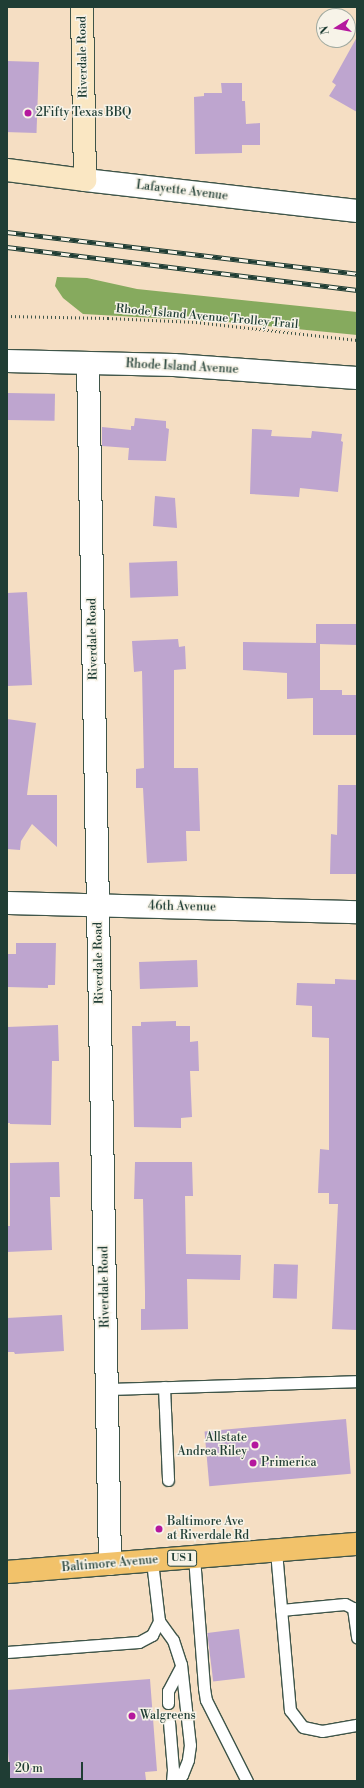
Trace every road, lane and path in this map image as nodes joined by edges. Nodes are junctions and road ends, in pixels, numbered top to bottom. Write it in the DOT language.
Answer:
graph roads {
  1 [pos="82,7"];
  2 [pos="7,170"];
  3 [pos="85,180"];
  4 [pos="357,195"];
  5 [pos="347,210"];
  6 [pos="7,316"];
  7 [pos="357,340"];
  8 [pos="7,361"];
  9 [pos="88,363"];
  10 [pos="357,378"];
  11 [pos="7,903"];
  12 [pos="98,905"];
  13 [pos="357,912"];
  14 [pos="357,1381"];
  15 [pos="164,1387"];
  16 [pos="107,1389"];
  17 [pos="168,1480"];
  18 [pos="357,1544"];
  19 [pos="276,1551"];
  20 [pos="194,1557"];
  21 [pos="152,1561"];
  22 [pos="110,1564"];
  23 [pos="7,1572"];
  24 [pos="282,1610"];
  25 [pos="159,1621"];
  26 [pos="357,1638"];
  27 [pos="7,1652"];
  28 [pos="181,1664"];
  29 [pos="168,1703"];
  30 [pos="169,1722"];
  31 [pos="357,1725"];
  32 [pos="172,1781"];
  33 [pos="177,1781"];
  34 [pos="248,1781"];
  1 -- 3 [label="street, Riverdale Road"];
  2 -- 3 [label="street, Lafayette Avenue"];
  3 -- 5 [label="street, Lafayette Avenue"];
  4 -- 5 [label="street"];
  6 -- 7 [label="path, Rhode Island Avenue Trolley Trail"];
  8 -- 9 [label="street, Rhode Island Avenue"];
  9 -- 10 [label="street, Rhode Island Avenue"];
  9 -- 12 [label="street, Riverdale Road"];
  11 -- 12 [label="street, 46th Avenue"];
  12 -- 13 [label="street, 46th Avenue"];
  12 -- 16 [label="street, Riverdale Road"];
  14 -- 15 [label="lane"];
  15 -- 16 [label="lane"];
  15 -- 17 [label="lane"];
  16 -- 22 [label="street, Riverdale Road"];
  18 -- 19 [label="main road, Baltimore Avenue / US 1"];
  19 -- 20 [label="main road, Baltimore Avenue / US 1"];
  19 -- 24 [label="lane"];
  20 -- 21 [label="main road, Baltimore Avenue / US 1"];
  20 -- 34 [label="lane"];
  21 -- 22 [label="main road, Baltimore Avenue / US 1"];
  21 -- 25 [label="lane"];
  22 -- 23 [label="main road, Baltimore Avenue / US 1"];
  24 -- 26 [label="lane"];
  24 -- 31 [label="lane"];
  25 -- 27 [label="lane"];
  25 -- 28 [label="lane"];
  28 -- 29 [label="lane"];
  28 -- 33 [label="lane"];
  30 -- 32 [label="lane"];
}
